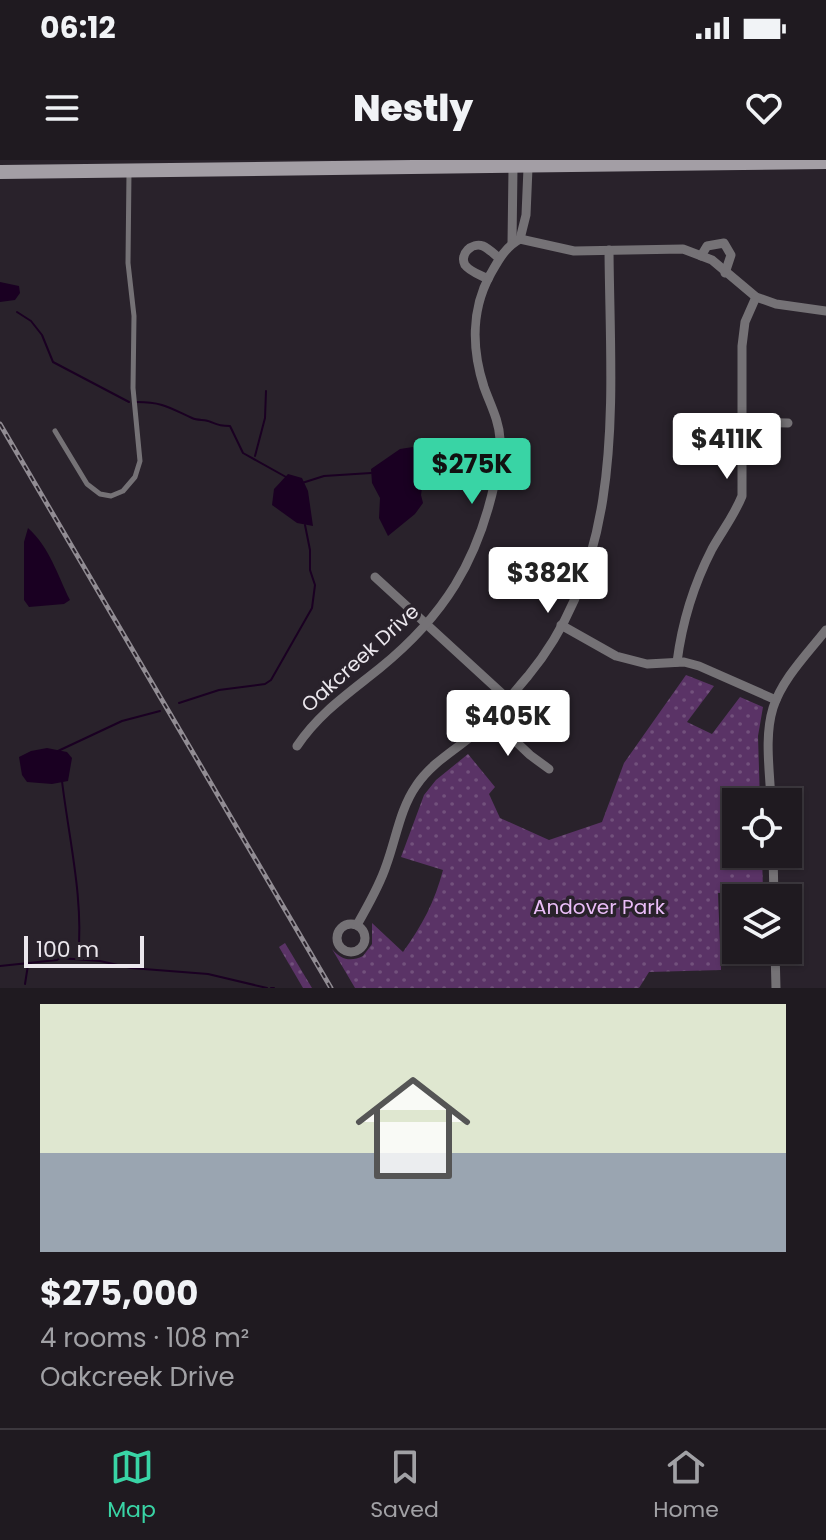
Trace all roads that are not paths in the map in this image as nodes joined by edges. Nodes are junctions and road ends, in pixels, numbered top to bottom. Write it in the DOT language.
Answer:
graph roads {
  1 [pos="826,162"];
  2 [pos="390,164"];
  3 [pos="520,168"];
  4 [pos="129,171"];
  5 [pos="0,172"];
  6 [pos="516,241"];
  7 [pos="609,250"];
  8 [pos="701,256"];
  9 [pos="499,258"];
  10 [pos="725,273"];
  11 [pos="488,279"];
  12 [pos="756,297"];
  13 [pos="826,311"];
  14 [pos="744,422"];
  15 [pos="788,423"];
  16 [pos="55,431"];
  17 [pos="375,577"];
  18 [pos="561,625"];
  19 [pos="425,626"];
  20 [pos="826,630"];
  21 [pos="677,662"];
  22 [pos="508,699"];
  23 [pos="776,700"];
  24 [pos="491,718"];
  25 [pos="297,746"];
  26 [pos="549,769"];
  27 [pos="771,788"];
  28 [pos="357,925"];
  29 [pos="775,964"];
  30 [pos="776,988"];
  1 -- 3 [label="street"];
  2 -- 3 [label="street"];
  2 -- 4 [label="street"];
  3 -- 6 [label="street"];
  3 -- 6 [label="street"];
  4 -- 5 [label="street"];
  4 -- 16 [label="lane"];
  6 -- 7 [label="street"];
  6 -- 9 [label="street, Oakcreek Drive"];
  7 -- 8 [label="street"];
  7 -- 18 [label="street"];
  8 -- 10 [label="street"];
  8 -- 10 [label="street"];
  9 -- 11 [label="street, Oakcreek Drive"];
  9 -- 11 [label="street"];
  10 -- 12 [label="street"];
  11 -- 19 [label="street, Oakcreek Drive"];
  12 -- 13 [label="street"];
  12 -- 14 [label="street"];
  14 -- 15 [label="street"];
  14 -- 21 [label="street"];
  17 -- 19 [label="street"];
  18 -- 21 [label="street"];
  18 -- 22 [label="street"];
  19 -- 22 [label="street"];
  19 -- 25 [label="street, Oakcreek Drive"];
  20 -- 23 [label="street"];
  21 -- 23 [label="street"];
  22 -- 24 [label="street"];
  23 -- 27 [label="street"];
  24 -- 26 [label="street"];
  24 -- 28 [label="street"];
  29 -- 30 [label="street"];
}
